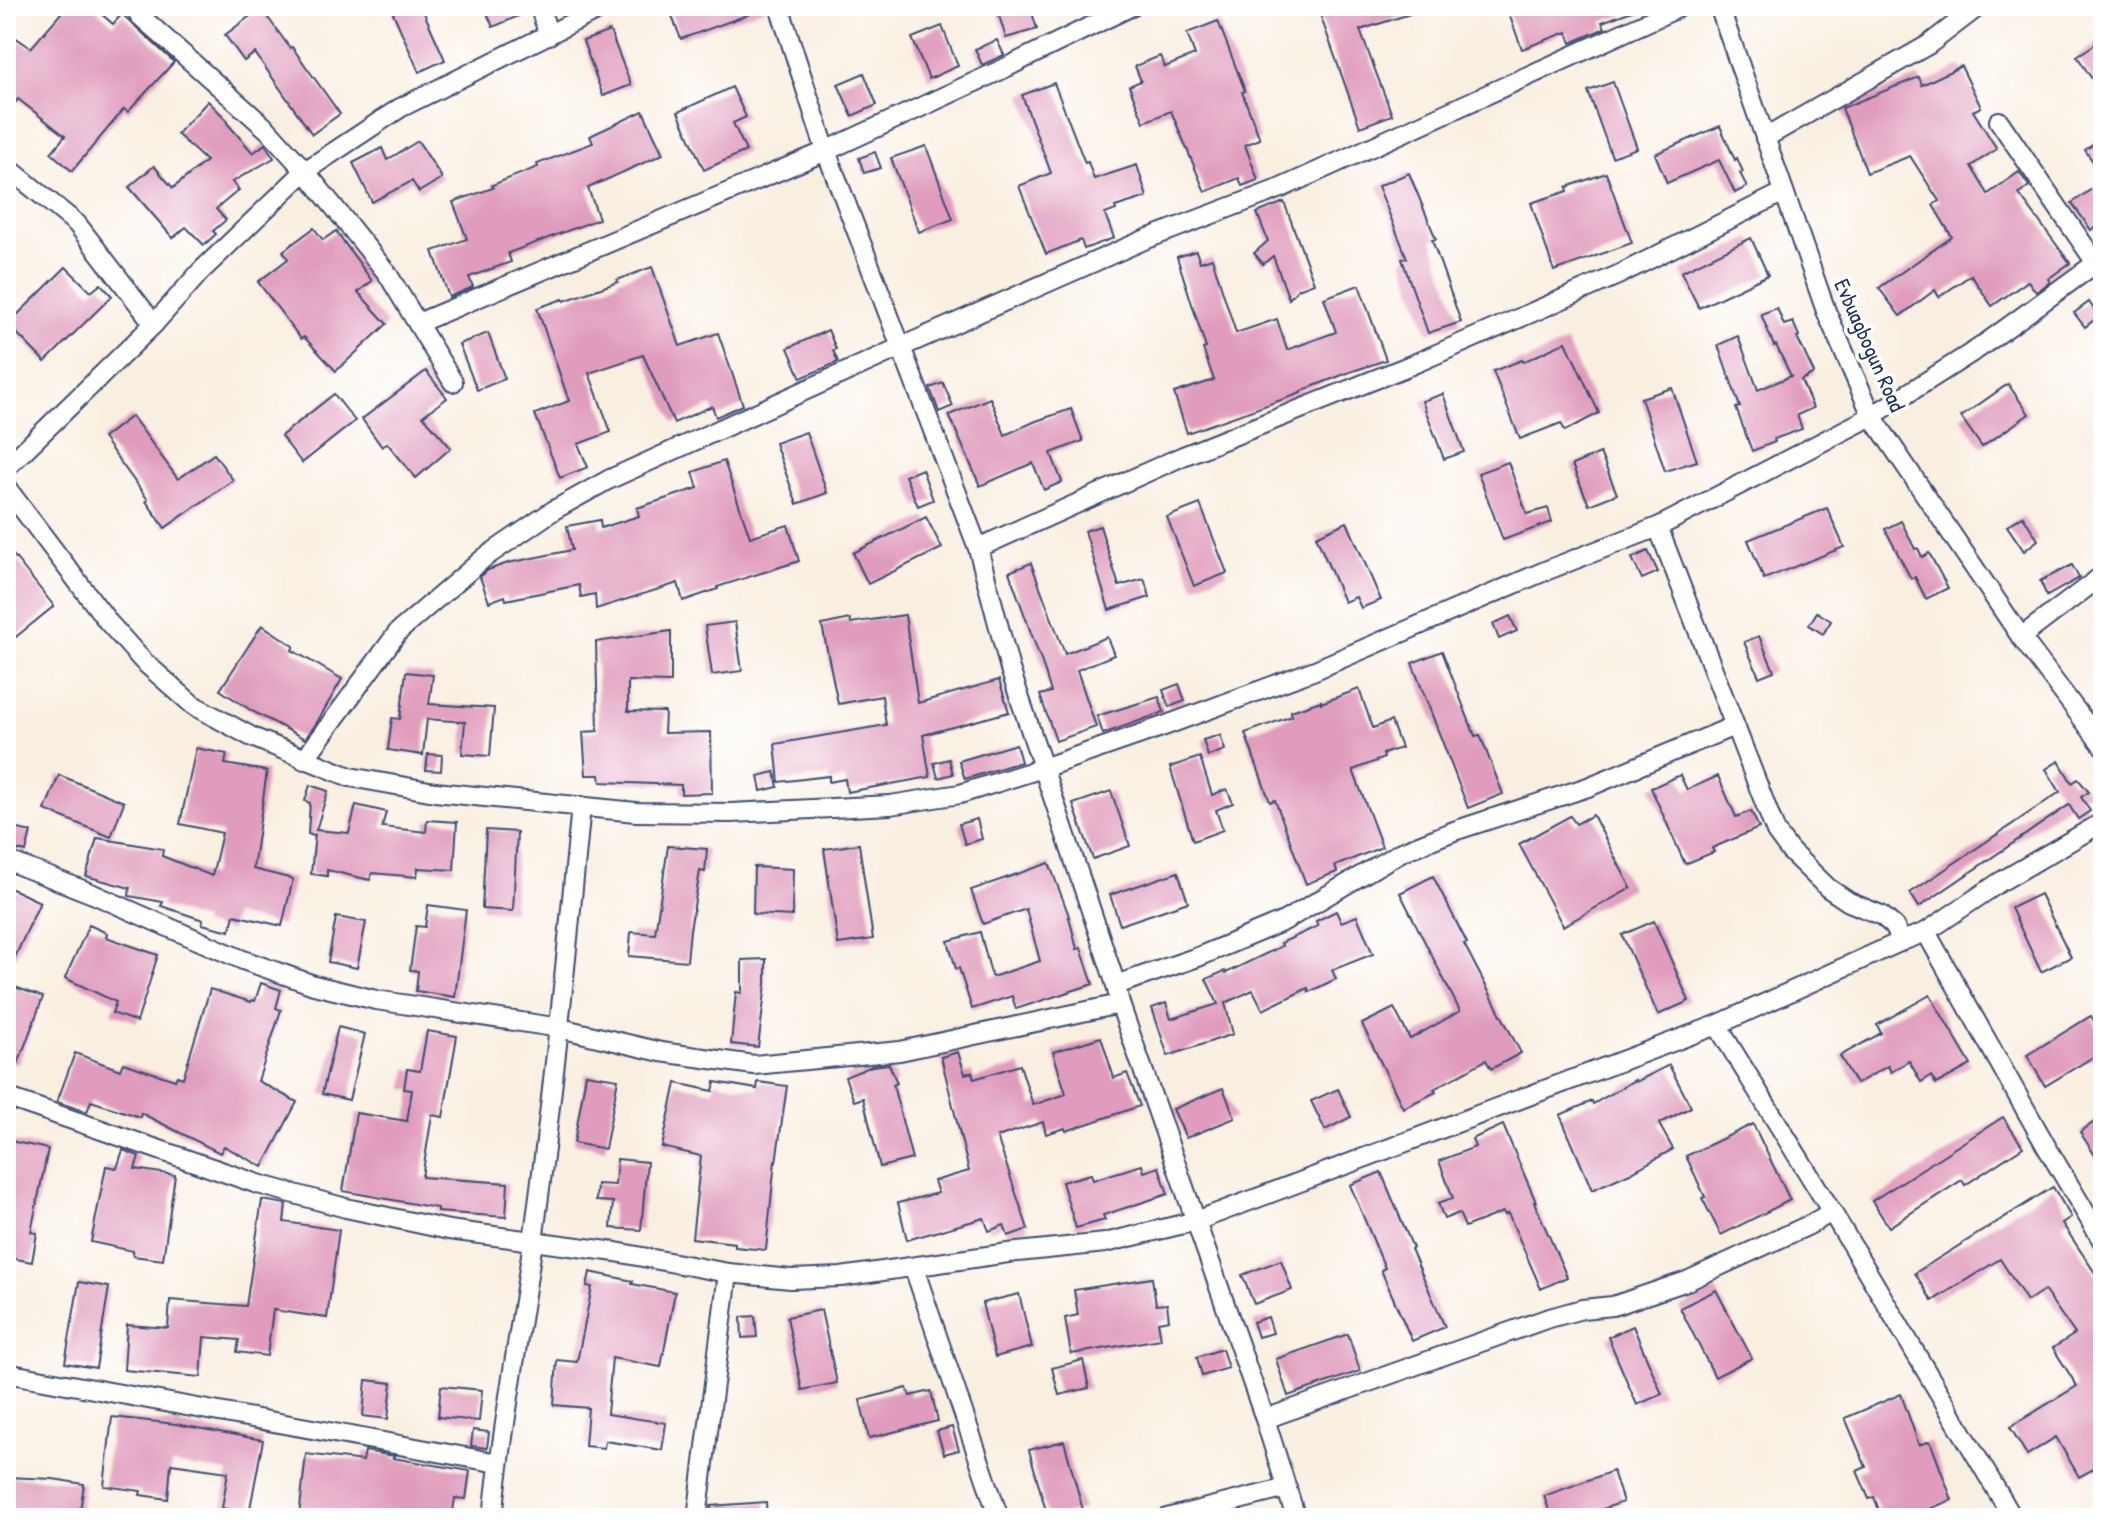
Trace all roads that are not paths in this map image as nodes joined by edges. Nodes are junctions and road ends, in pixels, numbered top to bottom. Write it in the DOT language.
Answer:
graph roads {
  1 [pos="539,6"];
  2 [pos="606,6"];
  3 [pos="779,6"];
  4 [pos="1132,6"];
  5 [pos="1682,6"];
  6 [pos="1719,6"];
  7 [pos="1979,6"];
  8 [pos="139,9"];
  9 [pos="549,35"];
  10 [pos="1999,121"];
  11 [pos="1765,138"];
  12 [pos="826,151"];
  13 [pos="6,166"];
  14 [pos="305,171"];
  15 [pos="1784,192"];
  16 [pos="2100,260"];
  17 [pos="418,323"];
  18 [pos="154,324"];
  19 [pos="901,347"];
  20 [pos="453,382"];
  21 [pos="1872,416"];
  22 [pos="6,468"];
  23 [pos="6,487"];
  24 [pos="1658,527"];
  25 [pos="978,548"];
  26 [pos="2103,575"];
  27 [pos="2021,637"];
  28 [pos="1734,726"];
  29 [pos="2103,746"];
  30 [pos="304,760"];
  31 [pos="1043,768"];
  32 [pos="581,806"];
  33 [pos="2103,822"];
  34 [pos="6,860"];
  35 [pos="1926,932"];
  36 [pos="1902,941"];
  37 [pos="1116,985"];
  38 [pos="1120,1004"];
  39 [pos="1717,1025"];
  40 [pos="560,1028"];
  41 [pos="6,1097"];
  42 [pos="1832,1212"];
  43 [pos="1196,1221"];
  44 [pos="533,1242"];
  45 [pos="2103,1242"];
  46 [pos="914,1268"];
  47 [pos="728,1273"];
  48 [pos="6,1373"];
  49 [pos="1265,1419"];
  50 [pos="498,1463"];
  51 [pos="1287,1488"];
  52 [pos="493,1518"];
  53 [pos="697,1518"];
  54 [pos="999,1518"];
  55 [pos="1167,1518"];
  56 [pos="1296,1518"];
  57 [pos="2013,1518"];
  1 -- 9 [label="street"];
  2 -- 9 [label="street"];
  3 -- 12 [label="street"];
  4 -- 12 [label="street"];
  5 -- 19 [label="street"];
  6 -- 11 [label="street, Evbuagbogun Road"];
  7 -- 11 [label="street"];
  8 -- 14 [label="street"];
  9 -- 14 [label="street"];
  10 -- 16 [label="street"];
  11 -- 15 [label="street, Evbuagbogun Road"];
  12 -- 17 [label="street"];
  12 -- 19 [label="street"];
  13 -- 18 [label="street"];
  14 -- 17 [label="street"];
  14 -- 18 [label="street"];
  15 -- 21 [label="street, Evbuagbogun Road"];
  15 -- 25 [label="street"];
  16 -- 21 [label="street"];
  17 -- 20 [label="street"];
  18 -- 22 [label="street"];
  19 -- 25 [label="street"];
  19 -- 30 [label="street"];
  21 -- 24 [label="street"];
  21 -- 27 [label="street, Evbuagbogun Road"];
  23 -- 30 [label="street"];
  24 -- 28 [label="street"];
  24 -- 31 [label="street"];
  25 -- 31 [label="street"];
  26 -- 27 [label="street"];
  27 -- 29 [label="street, Evbuagbogun Road"];
  28 -- 36 [label="street"];
  28 -- 37 [label="street"];
  30 -- 32 [label="street"];
  31 -- 32 [label="street"];
  31 -- 37 [label="street"];
  32 -- 40 [label="street"];
  33 -- 35 [label="street"];
  34 -- 40 [label="street"];
  35 -- 36 [label="street"];
  35 -- 45 [label="street"];
  36 -- 39 [label="street"];
  37 -- 38 [label="street"];
  38 -- 40 [label="street"];
  38 -- 43 [label="street"];
  39 -- 42 [label="street"];
  39 -- 43 [label="street"];
  40 -- 44 [label="street"];
  41 -- 44 [label="street"];
  42 -- 49 [label="street"];
  42 -- 57 [label="street"];
  43 -- 46 [label="street"];
  43 -- 49 [label="street"];
  44 -- 47 [label="street"];
  44 -- 50 [label="street"];
  46 -- 47 [label="street"];
  46 -- 54 [label="street"];
  47 -- 53 [label="street"];
  48 -- 50 [label="street"];
  49 -- 51 [label="street"];
  50 -- 52 [label="street"];
  51 -- 55 [label="street"];
  51 -- 56 [label="street"];
}
